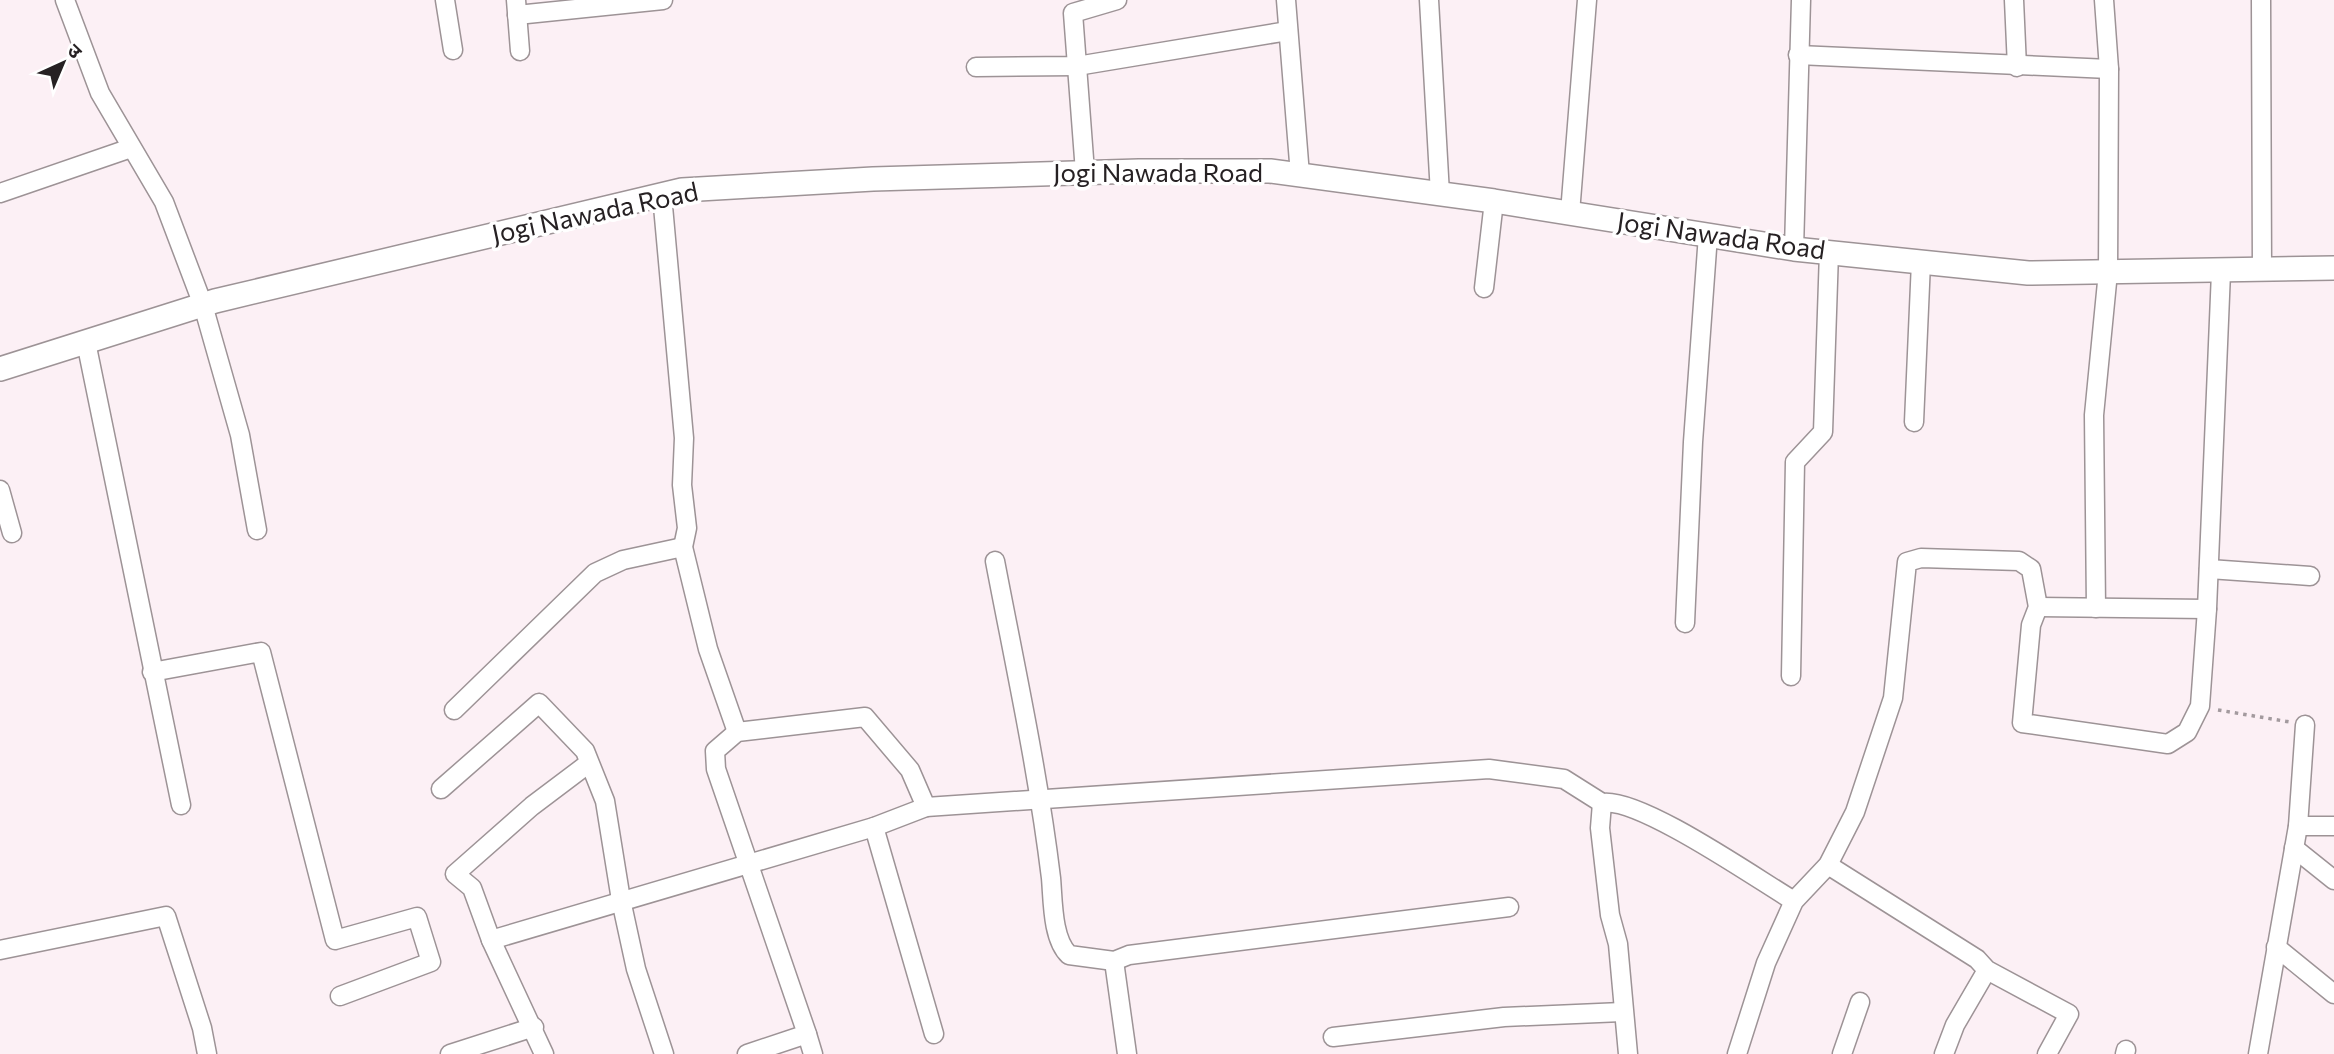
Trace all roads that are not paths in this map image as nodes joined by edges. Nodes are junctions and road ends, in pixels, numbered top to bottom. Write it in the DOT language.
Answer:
graph roads {
  1 [pos="65,0"];
  2 [pos="445,0"];
  3 [pos="663,0"];
  4 [pos="1117,0"];
  5 [pos="1286,0"];
  6 [pos="1429,0"];
  7 [pos="1587,0"];
  8 [pos="1801,0"];
  9 [pos="2014,0"];
  10 [pos="2104,0"];
  11 [pos="2261,0"];
  12 [pos="516,7"];
  13 [pos="1288,31"];
  14 [pos="453,50"];
  15 [pos="520,51"];
  16 [pos="1798,55"];
  17 [pos="1076,66"];
  18 [pos="976,67"];
  19 [pos="2017,67"];
  20 [pos="2109,69"];
  21 [pos="131,148"];
  22 [pos="1085,172"];
  23 [pos="1300,175"];
  24 [pos="0,193"];
  25 [pos="1440,194"];
  26 [pos="662,195"];
  27 [pos="1494,201"];
  28 [pos="1570,213"];
  29 [pos="1708,235"];
  30 [pos="1794,248"];
  31 [pos="1829,252"];
  32 [pos="1921,262"];
  33 [pos="2334,268"];
  34 [pos="2262,271"];
  35 [pos="2108,272"];
  36 [pos="2221,272"];
  37 [pos="1484,288"];
  38 [pos="203,305"];
  39 [pos="86,342"];
  40 [pos="0,369"];
  41 [pos="1914,422"];
  42 [pos="0,490"];
  43 [pos="257,530"];
  44 [pos="12,533"];
  45 [pos="683,547"];
  46 [pos="995,561"];
  47 [pos="2209,569"];
  48 [pos="2310,576"];
  49 [pos="2038,607"];
  50 [pos="2096,608"];
  51 [pos="2207,609"];
  52 [pos="1685,623"];
  53 [pos="152,672"];
  54 [pos="1791,676"];
  55 [pos="454,710"];
  56 [pos="2305,725"];
  57 [pos="737,732"];
  58 [pos="589,763"];
  59 [pos="441,789"];
  60 [pos="1040,798"];
  61 [pos="1602,803"];
  62 [pos="181,805"];
  63 [pos="926,807"];
  64 [pos="2298,826"];
  65 [pos="2334,826"];
  66 [pos="874,827"];
  67 [pos="2294,848"];
  68 [pos="750,862"];
  69 [pos="1828,865"];
  70 [pos="2334,880"];
  71 [pos="621,900"];
  72 [pos="1794,901"];
  73 [pos="1509,907"];
  74 [pos="491,940"];
  75 [pos="2276,947"];
  76 [pos="0,950"];
  77 [pos="1114,961"];
  78 [pos="1987,970"];
  79 [pos="2334,994"];
  80 [pos="340,996"];
  81 [pos="1860,1002"];
  82 [pos="1622,1012"];
  83 [pos="534,1027"];
  84 [pos="807,1034"];
  85 [pos="934,1034"];
  86 [pos="1333,1037"];
  87 [pos="207,1054"];
  88 [pos="450,1054"];
  89 [pos="544,1054"];
  90 [pos="664,1054"];
  91 [pos="747,1054"];
  92 [pos="813,1054"];
  93 [pos="1127,1054"];
  94 [pos="1628,1054"];
  95 [pos="1737,1054"];
  96 [pos="1842,1054"];
  97 [pos="1944,1054"];
  98 [pos="2047,1054"];
  99 [pos="2258,1054"];
  1 -- 21 [label="street"];
  2 -- 14 [label="street"];
  3 -- 12 [label="street"];
  4 -- 17 [label="street"];
  5 -- 13 [label="street"];
  6 -- 25 [label="street"];
  7 -- 28 [label="street"];
  8 -- 16 [label="street"];
  9 -- 19 [label="street"];
  10 -- 20 [label="street"];
  11 -- 34 [label="street"];
  12 -- 15 [label="street"];
  13 -- 17 [label="street"];
  13 -- 23 [label="street"];
  16 -- 19 [label="street"];
  16 -- 30 [label="street"];
  17 -- 18 [label="street"];
  17 -- 22 [label="street"];
  19 -- 20 [label="street"];
  20 -- 35 [label="street"];
  21 -- 24 [label="street"];
  21 -- 38 [label="street"];
  22 -- 23 [label="street, Jogi Nawada Road"];
  22 -- 26 [label="street, Jogi Nawada Road"];
  23 -- 25 [label="street, Jogi Nawada Road"];
  25 -- 27 [label="street, Jogi Nawada Road"];
  26 -- 38 [label="street, Jogi Nawada Road"];
  26 -- 45 [label="street"];
  27 -- 28 [label="street, Jogi Nawada Road"];
  27 -- 37 [label="street"];
  28 -- 29 [label="street, Jogi Nawada Road"];
  29 -- 30 [label="street, Jogi Nawada Road"];
  29 -- 52 [label="street"];
  30 -- 31 [label="street, Jogi Nawada Road"];
  31 -- 32 [label="street, Jogi Nawada Road"];
  31 -- 54 [label="street"];
  32 -- 35 [label="street, Jogi Nawada Road"];
  32 -- 41 [label="street"];
  33 -- 34 [label="street, Jogi Nawada Road"];
  34 -- 36 [label="street, Jogi Nawada Road"];
  35 -- 36 [label="street, Jogi Nawada Road"];
  35 -- 50 [label="street"];
  36 -- 47 [label="street"];
  38 -- 39 [label="street, Jogi Nawada Road"];
  38 -- 43 [label="street"];
  39 -- 40 [label="street, Jogi Nawada Road"];
  39 -- 53 [label="street"];
  42 -- 44 [label="street"];
  45 -- 55 [label="street"];
  45 -- 57 [label="street"];
  46 -- 60 [label="street"];
  47 -- 48 [label="street"];
  47 -- 51 [label="street"];
  49 -- 50 [label="street"];
  49 -- 51 [label="street"];
  49 -- 69 [label="street"];
  50 -- 51 [label="street"];
  53 -- 62 [label="street"];
  53 -- 80 [label="street"];
  56 -- 64 [label="street"];
  57 -- 63 [label="street"];
  57 -- 68 [label="street"];
  58 -- 59 [label="street"];
  58 -- 71 [label="street"];
  58 -- 74 [label="street"];
  60 -- 61 [label="street"];
  60 -- 63 [label="street"];
  60 -- 77 [label="street"];
  61 -- 72 [label="street"];
  61 -- 82 [label="street"];
  63 -- 66 [label="street"];
  64 -- 65 [label="street"];
  64 -- 67 [label="street"];
  66 -- 68 [label="street"];
  66 -- 85 [label="street"];
  67 -- 70 [label="street"];
  67 -- 75 [label="street"];
  68 -- 71 [label="street"];
  68 -- 84 [label="street"];
  69 -- 72 [label="street"];
  69 -- 78 [label="street"];
  71 -- 74 [label="street"];
  71 -- 90 [label="street"];
  72 -- 95 [label="street"];
  73 -- 77 [label="street"];
  74 -- 83 [label="street"];
  75 -- 79 [label="street"];
  75 -- 99 [label="street"];
  76 -- 87 [label="street"];
  77 -- 93 [label="street"];
  78 -- 97 [label="street"];
  78 -- 98 [label="street"];
  81 -- 96 [label="street"];
  82 -- 86 [label="street"];
  82 -- 94 [label="street"];
  83 -- 88 [label="street"];
  83 -- 89 [label="street"];
  84 -- 91 [label="street"];
  84 -- 92 [label="street"];
}
